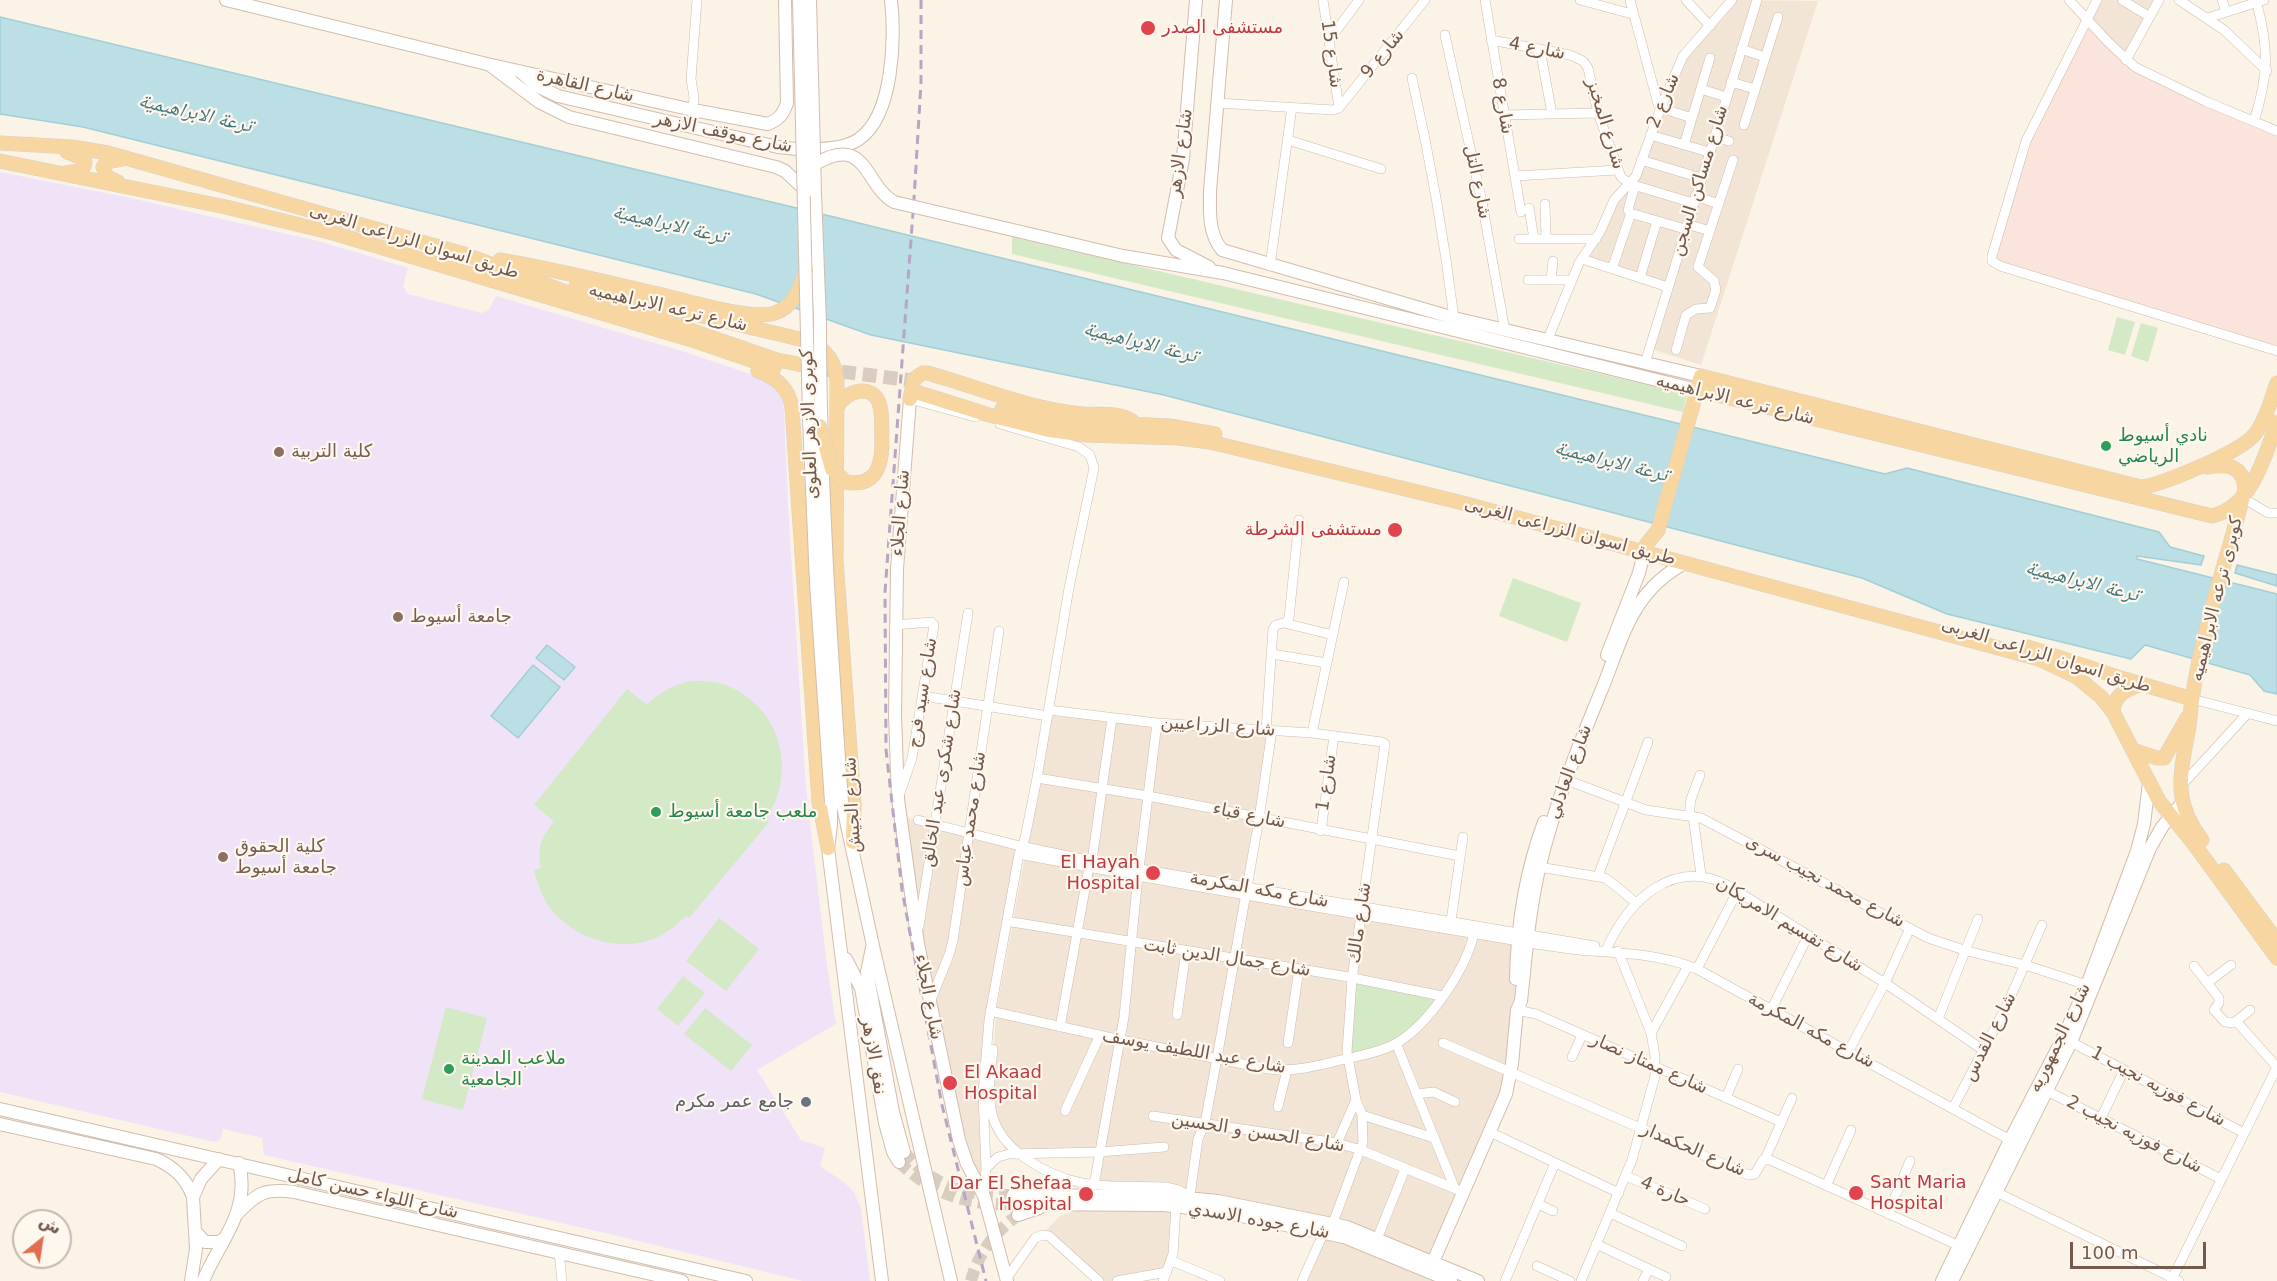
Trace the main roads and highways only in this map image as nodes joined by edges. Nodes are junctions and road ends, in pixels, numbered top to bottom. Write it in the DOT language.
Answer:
graph roads {
  1 [pos="226,0"];
  2 [pos="785,0"];
  3 [pos="799,0"];
  4 [pos="810,0"];
  5 [pos="891,0"];
  6 [pos="1196,0"];
  7 [pos="1226,0"];
  8 [pos="487,64"];
  9 [pos="519,70"];
  10 [pos="0,142"];
  11 [pos="54,147"];
  12 [pos="126,159"];
  13 [pos="0,161"];
  14 [pos="815,164"];
  15 [pos="60,174"];
  16 [pos="124,186"];
  17 [pos="805,190"];
  18 [pos="1216,243"];
  19 [pos="464,254"];
  20 [pos="503,267"];
  21 [pos="806,270"];
  22 [pos="1223,273"];
  23 [pos="497,283"];
  24 [pos="1584,350"];
  25 [pos="830,356"];
  26 [pos="1582,363"];
  27 [pos="1699,383"];
  28 [pos="2277,383"];
  29 [pos="785,389"];
  30 [pos="917,392"];
  31 [pos="837,408"];
  32 [pos="2277,422"];
  33 [pos="793,423"];
  34 [pos="836,425"];
  35 [pos="820,426"];
  36 [pos="1994,458"];
  37 [pos="2192,470"];
  38 [pos="2243,498"];
  39 [pos="1568,528"];
  40 [pos="1658,530"];
  41 [pos="1645,549"];
  42 [pos="1664,550"];
  43 [pos="1685,563"];
  44 [pos="2141,684"];
  45 [pos="2192,699"];
  46 [pos="2113,712"];
  47 [pos="2188,716"];
  48 [pos="2133,750"];
  49 [pos="2151,787"];
  50 [pos="2181,794"];
  51 [pos="837,802"];
  52 [pos="2145,815"];
  53 [pos="2172,816"];
  54 [pos="2162,827"];
  55 [pos="852,843"];
  56 [pos="828,848"];
  57 [pos="1522,938"];
  58 [pos="2277,941"];
  59 [pos="873,946"];
  60 [pos="842,953"];
  61 [pos="2277,958"];
  62 [pos="0,1109"];
  63 [pos="0,1124"];
  64 [pos="219,1159"];
  65 [pos="239,1164"];
  66 [pos="193,1197"];
  67 [pos="1189,1202"];
  68 [pos="237,1214"];
  69 [pos="518,1227"];
  70 [pos="1328,1228"];
  71 [pos="195,1232"];
  72 [pos="225,1238"];
  73 [pos="516,1242"];
  74 [pos="1963,1248"];
  75 [pos="617,1251"];
  76 [pos="1433,1262"];
  77 [pos="195,1264"];
  78 [pos="615,1265"];
  79 [pos="208,1268"];
  80 [pos="1437,1278"];
  81 [pos="1006,1280"];
  82 [pos="191,1281"];
  83 [pos="203,1281"];
  84 [pos="682,1281"];
  85 [pos="746,1281"];
  86 [pos="882,1281"];
  87 [pos="951,1281"];
  88 [pos="1451,1281"];
  89 [pos="1478,1281"];
  90 [pos="1950,1281"];
  1 -- 8 [label="main road, شارع القاهرة"];
  2 -- 9 [label="main road, شارع القاهرة"];
  3 -- 17 [label="main road, كوبرى الازهر العلوى, bridge"];
  4 -- 14 [label="main road, كوبرى الازهر العلوى, bridge"];
  5 -- 9 [label="main road, شارع موقف الازهر"];
  6 -- 22 [label="main road, شارع الازهر"];
  7 -- 18 [label="main road, شارع الازهر"];
  8 -- 9 [label="main road, شارع القاهرة"];
  8 -- 17 [label="main road"];
  10 -- 11 [label="main road, طريق اسوان الزراعى الغربى"];
  11 -- 12 [label="main road, طريق اسوان الزراعى الغربى"];
  11 -- 15 [label="main road"];
  12 -- 16 [label="main road"];
  12 -- 19 [label="main road, طريق اسوان الزراعى الغربى"];
  13 -- 15 [label="main road, طريق اسوان الزراعى الغربى"];
  14 -- 22 [label="main road, bridge"];
  14 -- 35 [label="main road, كوبرى الازهر العلوى, bridge"];
  15 -- 16 [label="main road, طريق اسوان الزراعى الغربى"];
  16 -- 23 [label="main road, طريق اسوان الزراعى الغربى"];
  17 -- 21 [label="main road, كوبرى الازهر العلوى, bridge"];
  18 -- 24 [label="main road, شارع ترعه الابراهيميه"];
  19 -- 20 [label="main road, طريق اسوان الزراعى الغربى"];
  19 -- 21 [label="main road"];
  20 -- 23 [label="main road, طريق اسوان الزراعى الغربى"];
  20 -- 25 [label="main road, شارع ترعه الابراهيميه"];
  21 -- 51 [label="main road, كوبرى الازهر العلوى, bridge"];
  22 -- 26 [label="main road, شارع ترعه الابراهيميه"];
  23 -- 29 [label="main road, شارع ترعه الابراهيميه"];
  24 -- 26 [label="main road"];
  24 -- 27 [label="main road, شارع ترعه الابراهيميه"];
  25 -- 31 [label="main road, شارع الجيش"];
  26 -- 27 [label="main road, شارع ترعه الابراهيميه"];
  27 -- 36 [label="main road, شارع ترعه الابراهيميه"];
  27 -- 40 [label="main road"];
  28 -- 37 [label="main road"];
  29 -- 33 [label="main road, شارع الجيش"];
  30 -- 39 [label="main road, طريق اسوان الزراعى الغربى"];
  30 -- 39 [label="main road, طريق اسوان الزراعى الغربى"];
  30 -- 81 [label="main road, شارع الجلاء"];
  31 -- 34 [label="main road, شارع الجيش"];
  31 -- 35 [label="main road, bridge"];
  32 -- 38 [label="main road, كوبرى ترعه الابراهيميه"];
  33 -- 34 [label="main road"];
  33 -- 56 [label="main road, شارع الجيش"];
  34 -- 55 [label="main road, شارع الجيش"];
  35 -- 51 [label="main road, كوبرى الازهر العلوى, bridge"];
  36 -- 37 [label="main road, شارع ترعه الابراهيميه"];
  36 -- 38 [label="main road, شارع ترعه الابراهيميه"];
  37 -- 38 [label="main road"];
  38 -- 45 [label="main road, كوبرى ترعه الابراهيميه"];
  39 -- 41 [label="main road, طريق اسوان الزراعى الغربى"];
  40 -- 41 [label="main road"];
  40 -- 42 [label="main road"];
  41 -- 42 [label="main road, طريق اسوان الزراعى الغربى"];
  41 -- 43 [label="main road, طريق اسوان الزراعى الغربى"];
  41 -- 57 [label="main road, شارع العادلي"];
  42 -- 44 [label="main road, طريق اسوان الزراعى الغربى"];
  43 -- 46 [label="main road, طريق اسوان الزراعى الغربى"];
  43 -- 57 [label="main road, شارع العادلي"];
  44 -- 45 [label="main road, طريق اسوان الزراعى الغربى"];
  44 -- 46 [label="main road"];
  45 -- 47 [label="main road"];
  46 -- 48 [label="main road, طريق اسوان الزراعى الغربى"];
  47 -- 48 [label="main road"];
  47 -- 50 [label="main road"];
  48 -- 49 [label="main road, طريق اسوان الزراعى الغربى"];
  49 -- 52 [label="main road, شارع الجمهوريه"];
  49 -- 53 [label="main road, طريق اسوان الزراعى الغربى"];
  50 -- 53 [label="main road, شارع الجمهوريه"];
  50 -- 58 [label="main road"];
  51 -- 55 [label="main road, كوبرى الازهر العلوى"];
  51 -- 56 [label="main road, كوبرى الازهر العلوى"];
  52 -- 54 [label="main road"];
  52 -- 74 [label="main road, شارع الجمهوريه"];
  53 -- 54 [label="main road, شارع الجمهوريه"];
  53 -- 61 [label="main road"];
  54 -- 74 [label="main road, شارع الجمهوريه"];
  55 -- 59 [label="main road, شارع الجيش"];
  56 -- 60 [label="main road, شارع الجيش"];
  57 -- 76 [label="main road, شارع العادلي"];
  59 -- 60 [label="main road, نفق الازهر"];
  59 -- 87 [label="main road, شارع الجيش"];
  60 -- 86 [label="main road, شارع الجيش"];
  62 -- 64 [label="main road, شارع اللواء حسن كامل"];
  63 -- 66 [label="main road"];
  64 -- 65 [label="main road, شارع اللواء حسن كامل"];
  64 -- 66 [label="main road"];
  65 -- 68 [label="main road"];
  65 -- 69 [label="main road, شارع اللواء حسن كامل"];
  66 -- 71 [label="main road"];
  67 -- 67 [label="main road, شارع جوده الاسدي"];
  67 -- 70 [label="main road, شارع جوده الاسدي"];
  68 -- 72 [label="main road"];
  68 -- 73 [label="main road, شارع اللواء حسن كامل"];
  69 -- 73 [label="main road"];
  69 -- 75 [label="main road, شارع اللواء حسن كامل"];
  70 -- 76 [label="main road, شارع جوده الاسدي"];
  70 -- 80 [label="main road, شارع جوده الاسدي"];
  71 -- 72 [label="main road"];
  71 -- 77 [label="main road"];
  72 -- 79 [label="main road"];
  73 -- 78 [label="main road, شارع اللواء حسن كامل"];
  74 -- 90 [label="main road, شارع الجمهوريه"];
  75 -- 78 [label="main road"];
  75 -- 85 [label="main road, شارع اللواء حسن كامل"];
  76 -- 89 [label="main road, شارع جوده الاسدي"];
  77 -- 79 [label="main road"];
  77 -- 82 [label="main road"];
  78 -- 84 [label="main road, شارع اللواء حسن كامل"];
  79 -- 83 [label="main road"];
  80 -- 88 [label="main road, شارع جوده الاسدي"];
}
